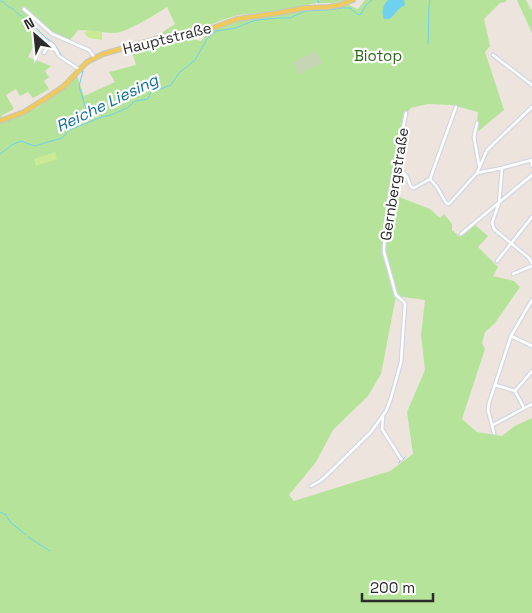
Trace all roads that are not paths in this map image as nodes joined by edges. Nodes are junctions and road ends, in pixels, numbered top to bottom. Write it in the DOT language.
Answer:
graph roads {
  1 [pos="353,0"];
  2 [pos="24,9"];
  3 [pos="44,53"];
  4 [pos="493,55"];
  5 [pos="95,58"];
  6 [pos="80,70"];
  7 [pos="532,85"];
  8 [pos="456,107"];
  9 [pos="532,107"];
  10 [pos="406,113"];
  11 [pos="0,121"];
  12 [pos="477,123"];
  13 [pos="531,160"];
  14 [pos="395,164"];
  15 [pos="480,166"];
  16 [pos="532,166"];
  17 [pos="502,168"];
  18 [pos="477,173"];
  19 [pos="532,175"];
  20 [pos="430,179"];
  21 [pos="499,203"];
  22 [pos="532,217"];
  23 [pos="461,234"];
  24 [pos="511,244"];
  25 [pos="532,255"];
  26 [pos="529,258"];
  27 [pos="497,261"];
  28 [pos="532,264"];
  29 [pos="513,274"];
  30 [pos="532,300"];
  31 [pos="511,336"];
  32 [pos="532,346"];
  33 [pos="532,371"];
  34 [pos="495,384"];
  35 [pos="515,391"];
  36 [pos="532,404"];
  37 [pos="524,408"];
  38 [pos="383,416"];
  39 [pos="378,424"];
  40 [pos="493,425"];
  41 [pos="382,428"];
  42 [pos="494,433"];
  43 [pos="401,459"];
  44 [pos="311,486"];
  1 -- 5 [label="main road, Hauptstraße"];
  2 -- 5 [label="street"];
  3 -- 6 [label="street"];
  4 -- 7 [label="street"];
  5 -- 6 [label="main road, Hauptstraße"];
  6 -- 11 [label="main road, Hauptstraße"];
  8 -- 20 [label="street"];
  9 -- 15 [label="street"];
  10 -- 14 [label="street, Gernbergstraße"];
  12 -- 15 [label="street"];
  13 -- 16 [label="street"];
  13 -- 17 [label="street"];
  14 -- 20 [label="street"];
  14 -- 38 [label="street, Gernbergstraße"];
  15 -- 18 [label="street"];
  17 -- 18 [label="street"];
  17 -- 21 [label="street"];
  18 -- 20 [label="street"];
  19 -- 21 [label="street"];
  21 -- 23 [label="street"];
  21 -- 24 [label="street"];
  22 -- 24 [label="street"];
  24 -- 26 [label="street"];
  24 -- 27 [label="street"];
  25 -- 26 [label="street"];
  26 -- 28 [label="street"];
  28 -- 29 [label="street"];
  30 -- 31 [label="street"];
  31 -- 32 [label="street"];
  31 -- 34 [label="street"];
  33 -- 35 [label="street"];
  34 -- 35 [label="street"];
  34 -- 40 [label="street"];
  35 -- 37 [label="street"];
  36 -- 37 [label="street"];
  37 -- 40 [label="street"];
  38 -- 39 [label="street, Gernbergstraße"];
  38 -- 41 [label="street"];
  39 -- 41 [label="street"];
  39 -- 44 [label="street, Gernbergstraße"];
  40 -- 42 [label="street"];
  41 -- 43 [label="street"];
}
